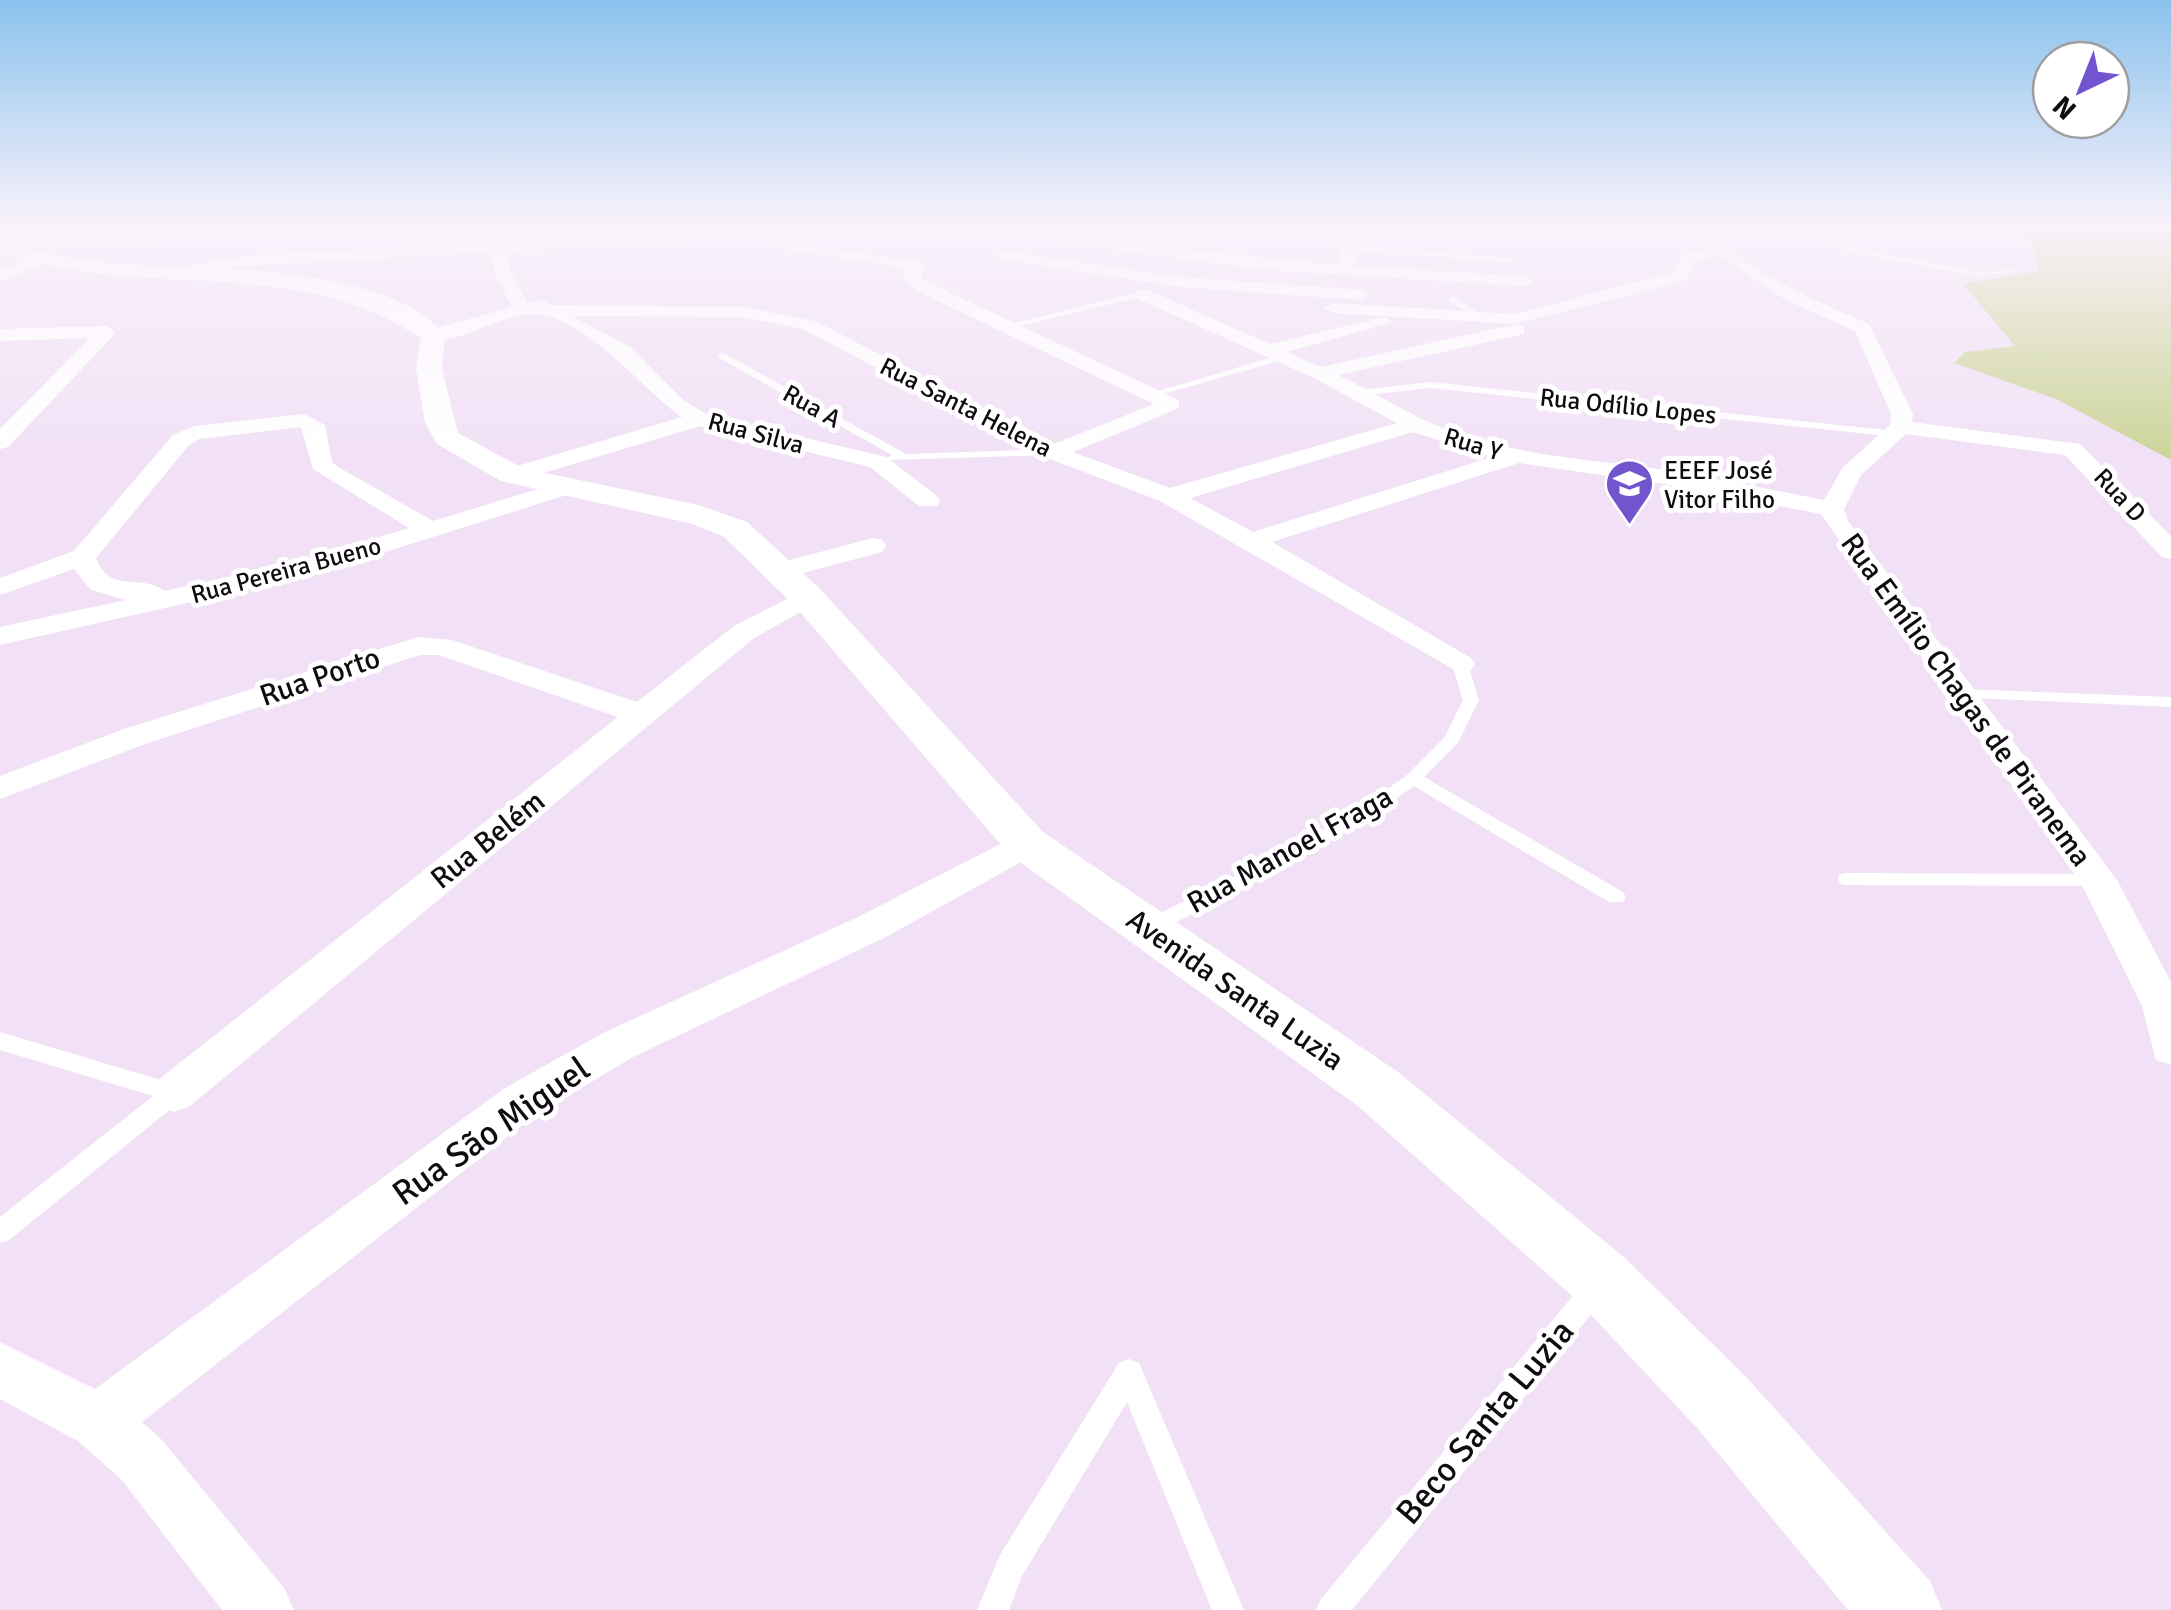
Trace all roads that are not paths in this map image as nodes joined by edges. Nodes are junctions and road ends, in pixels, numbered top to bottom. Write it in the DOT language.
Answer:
graph roads {
  1 [pos="368,299"];
  2 [pos="517,299"];
  3 [pos="567,299"];
  4 [pos="951,299"];
  5 [pos="1120,299"];
  6 [pos="1154,299"];
  7 [pos="1253,299"];
  8 [pos="1444,299"];
  9 [pos="1454,299"];
  10 [pos="1593,299"];
  11 [pos="1799,299"];
  12 [pos="1451,300"];
  13 [pos="522,310"];
  14 [pos="549,310"];
  15 [pos="1240,311"];
  16 [pos="1419,313"];
  17 [pos="1480,317"];
  18 [pos="1515,320"];
  19 [pos="1007,326"];
  20 [pos="1216,326"];
  21 [pos="0,334"];
  22 [pos="433,336"];
  23 [pos="1276,354"];
  24 [pos="722,356"];
  25 [pos="1319,373"];
  26 [pos="1156,393"];
  27 [pos="1360,393"];
  28 [pos="42,402"];
  29 [pos="0,406"];
  30 [pos="699,419"];
  31 [pos="1414,425"];
  32 [pos="1899,430"];
  33 [pos="0,442"];
  34 [pos="2064,446"];
  35 [pos="1054,452"];
  36 [pos="902,456"];
  37 [pos="1516,456"];
  38 [pos="878,462"];
  39 [pos="512,475"];
  40 [pos="568,487"];
  41 [pos="1169,496"];
  42 [pos="928,501"];
  43 [pos="1832,509"];
  44 [pos="430,529"];
  45 [pos="1250,541"];
  46 [pos="873,546"];
  47 [pos="2171,550"];
  48 [pos="83,557"];
  49 [pos="794,584"];
  50 [pos="0,587"];
  51 [pos="211,593"];
  52 [pos="0,636"];
  53 [pos="1460,664"];
  54 [pos="1959,694"];
  55 [pos="2171,702"];
  56 [pos="643,715"];
  57 [pos="1416,780"];
  58 [pos="0,788"];
  59 [pos="1026,843"];
  60 [pos="1847,878"];
  61 [pos="2098,880"];
  62 [pos="1616,896"];
  63 [pos="1146,929"];
  64 [pos="2167,1006"];
  65 [pos="0,1041"];
  66 [pos="2171,1048"];
  67 [pos="174,1093"];
  68 [pos="0,1232"];
  69 [pos="1602,1280"];
  70 [pos="0,1369"];
  71 [pos="98,1421"];
  72 [pos="262,1610"];
  73 [pos="993,1610"];
  74 [pos="1228,1610"];
  75 [pos="1332,1610"];
  76 [pos="1902,1610"];
  1 -- 22 [label="street"];
  2 -- 13 [label="street"];
  3 -- 13 [label="street"];
  4 -- 19 [label="street"];
  5 -- 19 [label="lane"];
  6 -- 20 [label="street, Rua Y"];
  7 -- 16 [label="street"];
  8 -- 12 [label="street"];
  9 -- 12 [label="street"];
  10 -- 18 [label="street"];
  11 -- 32 [label="street"];
  12 -- 17 [label="lane"];
  13 -- 14 [label="street, Rua Santa Helena"];
  13 -- 22 [label="street, Rua Santa Helena"];
  14 -- 30 [label="street, Rua Silva"];
  14 -- 35 [label="street, Rua Santa Helena"];
  15 -- 20 [label="street"];
  16 -- 17 [label="street"];
  16 -- 23 [label="street"];
  17 -- 18 [label="street"];
  18 -- 25 [label="street"];
  19 -- 26 [label="street"];
  20 -- 23 [label="street, Rua Y"];
  21 -- 28 [label="street"];
  22 -- 39 [label="street, Avenida Santa Luzia"];
  23 -- 25 [label="street, Rua Y"];
  23 -- 26 [label="lane"];
  24 -- 36 [label="lane, Rua A"];
  25 -- 27 [label="street, Rua Y"];
  26 -- 35 [label="street"];
  27 -- 31 [label="street, Rua Y"];
  27 -- 32 [label="lane, Rua Odílio Lopes"];
  28 -- 29 [label="street"];
  28 -- 33 [label="street"];
  30 -- 38 [label="street, Rua Silva"];
  30 -- 39 [label="street"];
  31 -- 37 [label="street, Rua Y"];
  31 -- 41 [label="street"];
  32 -- 34 [label="street, Rua Odílio Lopes"];
  32 -- 43 [label="street, Rua Emílio Chagas de Piranema"];
  34 -- 47 [label="street, Rua D"];
  35 -- 36 [label="lane, Rua Silva"];
  35 -- 41 [label="street, Rua Santa Helena"];
  36 -- 38 [label="lane, Rua Silva"];
  37 -- 43 [label="street, Rua Y"];
  37 -- 45 [label="street"];
  38 -- 42 [label="street, Rua Silva"];
  39 -- 40 [label="street, Avenida Santa Luzia"];
  40 -- 44 [label="street, Rua Pereira Bueno"];
  40 -- 49 [label="street, Avenida Santa Luzia"];
  41 -- 45 [label="street, Rua Santa Helena"];
  43 -- 54 [label="street, Rua Emílio Chagas de Piranema"];
  44 -- 48 [label="street"];
  44 -- 51 [label="street, Rua Pereira Bueno"];
  45 -- 53 [label="street, Rua Santa Helena"];
  46 -- 49 [label="street, Rua Belém"];
  48 -- 50 [label="street"];
  48 -- 51 [label="street"];
  49 -- 56 [label="street, Rua Belém"];
  49 -- 59 [label="street, Avenida Santa Luzia"];
  51 -- 52 [label="street, Rua Pereira Bueno"];
  53 -- 57 [label="lane, Rua Manoel Fraga"];
  54 -- 55 [label="lane"];
  54 -- 61 [label="street, Rua Emílio Chagas de Piranema"];
  56 -- 58 [label="street, Rua Porto"];
  56 -- 67 [label="street, Rua Belém"];
  57 -- 62 [label="lane"];
  57 -- 63 [label="lane, Rua Manoel Fraga"];
  59 -- 63 [label="street, Avenida Santa Luzia"];
  59 -- 71 [label="street, Rua São Miguel"];
  60 -- 61 [label="lane"];
  61 -- 64 [label="street, Rua Emílio Chagas de Piranema"];
  63 -- 69 [label="street, Avenida Santa Luzia"];
  64 -- 66 [label="street, Rua Emílio Chagas de Piranema"];
  65 -- 67 [label="lane"];
  67 -- 68 [label="lane"];
  69 -- 75 [label="lane, Beco Santa Luzia"];
  69 -- 76 [label="street, Avenida Santa Luzia"];
  70 -- 71 [label="street"];
  71 -- 72 [label="street"];
  73 -- 74 [label="lane"];
}
